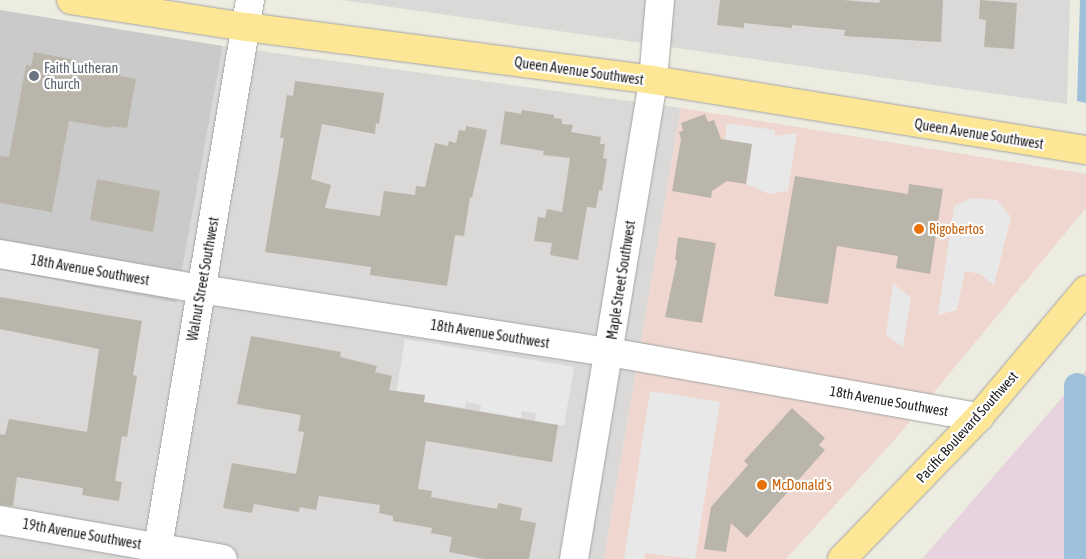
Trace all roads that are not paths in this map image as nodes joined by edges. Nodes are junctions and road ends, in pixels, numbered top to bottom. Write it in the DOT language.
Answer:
graph roads {
  1 [pos="71,0"];
  2 [pos="250,0"];
  3 [pos="660,0"];
  4 [pos="246,27"];
  5 [pos="653,80"];
  6 [pos="1086,150"];
  7 [pos="0,254"];
  8 [pos="201,289"];
  9 [pos="1086,290"];
  10 [pos="609,352"];
  11 [pos="979,417"];
  12 [pos="0,520"];
  13 [pos="158,553"];
  14 [pos="223,559"];
  15 [pos="574,559"];
  16 [pos="842,559"];
  1 -- 4 [label="main road, Queen Avenue Southwest"];
  2 -- 4 [label="street, Walnut Street Southwest"];
  3 -- 5 [label="street, Maple Street Southwest"];
  4 -- 5 [label="main road, Queen Avenue Southwest"];
  4 -- 8 [label="street, Walnut Street Southwest"];
  5 -- 6 [label="main road, Queen Avenue Southwest"];
  5 -- 10 [label="street, Maple Street Southwest"];
  7 -- 8 [label="street, 18th Avenue Southwest"];
  8 -- 10 [label="street, 18th Avenue Southwest"];
  8 -- 13 [label="street, Walnut Street Southwest"];
  9 -- 11 [label="main road, Pacific Boulevard Southwest"];
  10 -- 11 [label="street, 18th Avenue Southwest"];
  10 -- 15 [label="street, Maple Street Southwest"];
  11 -- 16 [label="main road, Pacific Boulevard Southwest"];
  12 -- 13 [label="street, 19th Avenue Southwest"];
  13 -- 14 [label="street, 19th Avenue Southwest"];
}
